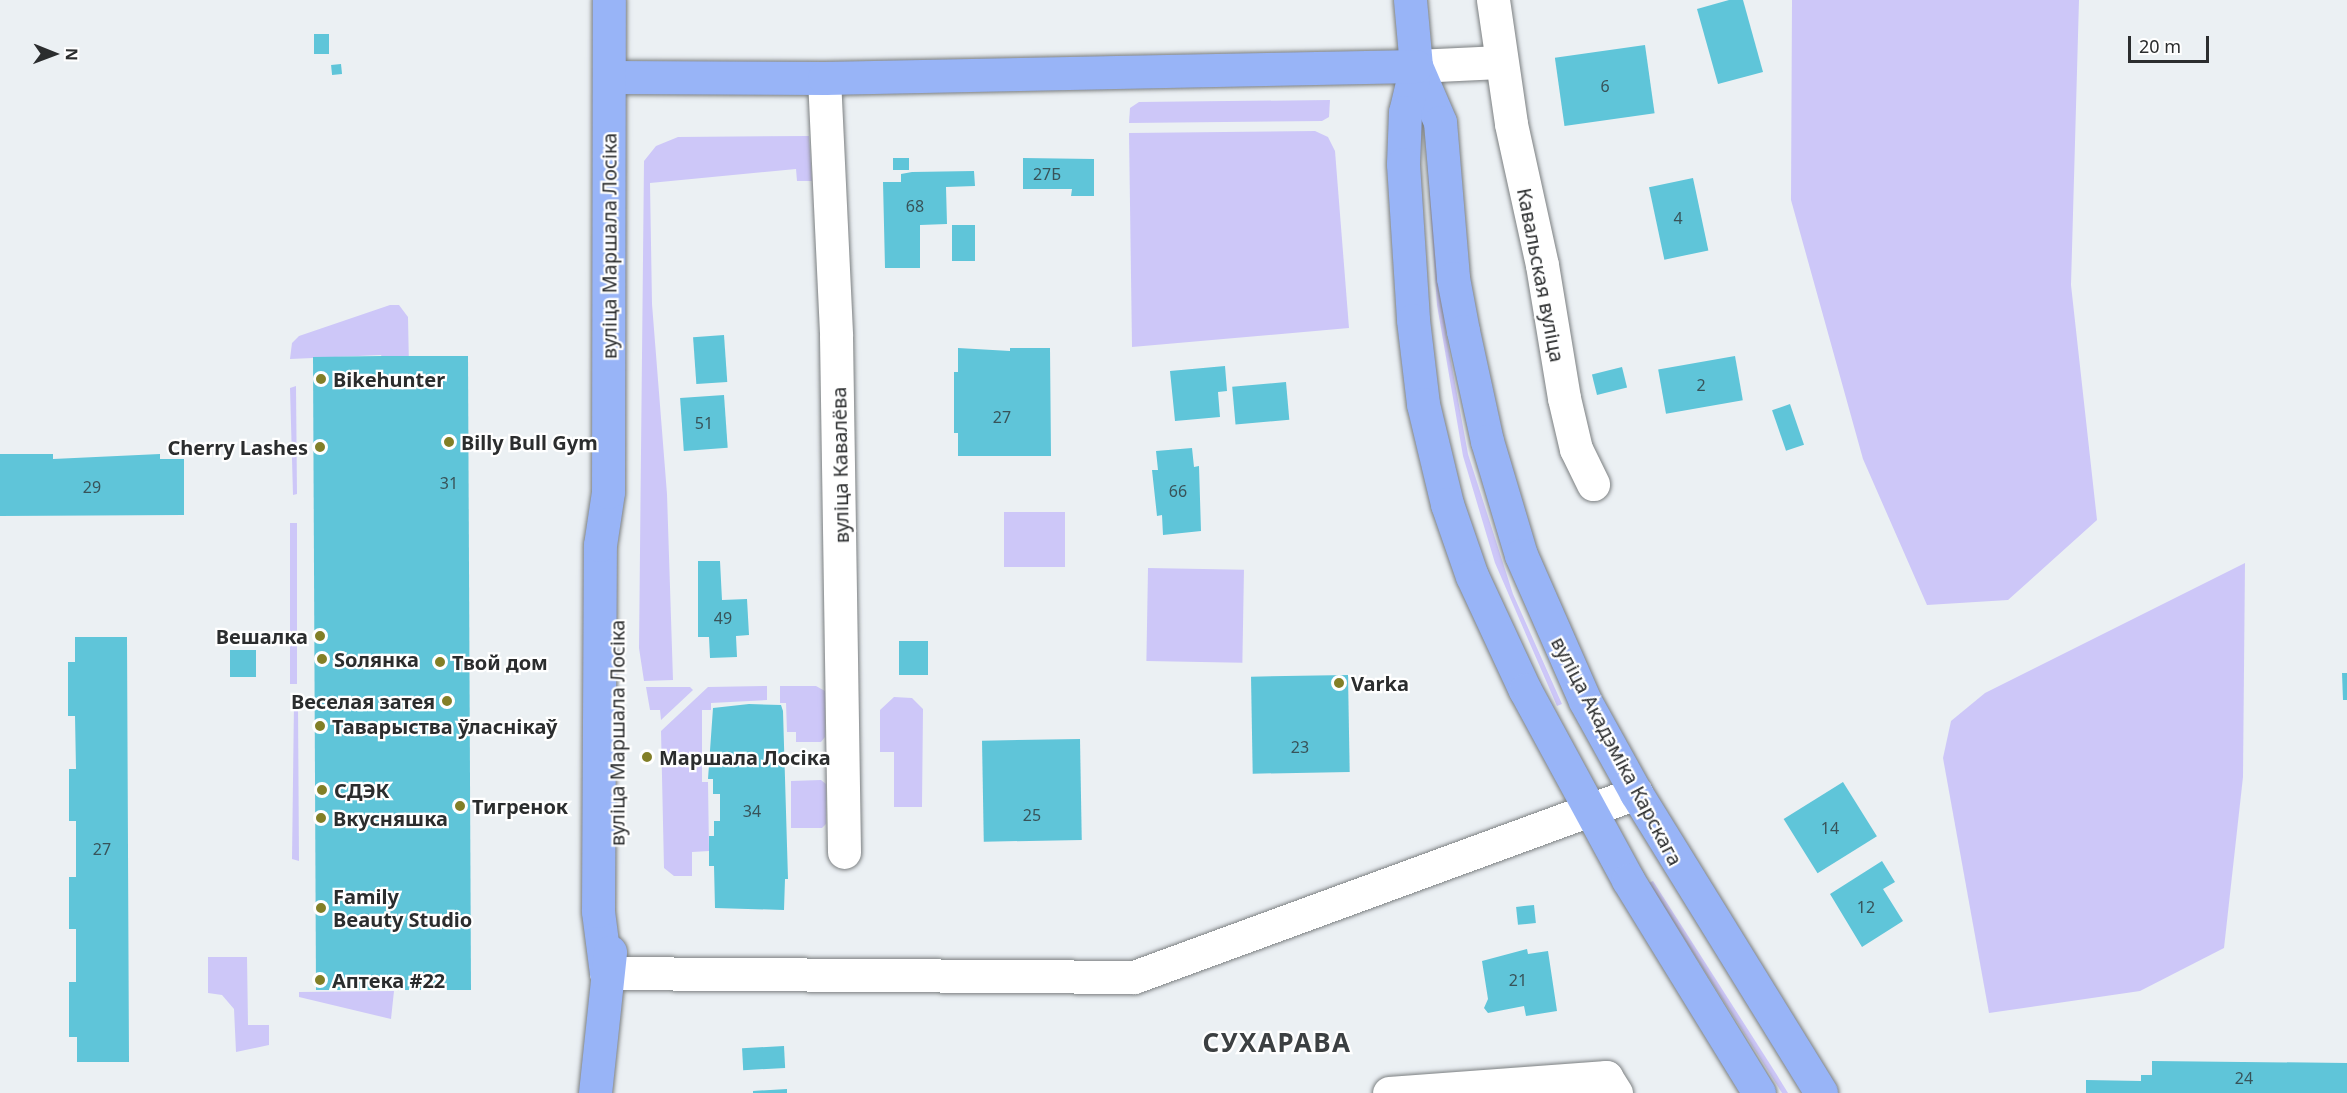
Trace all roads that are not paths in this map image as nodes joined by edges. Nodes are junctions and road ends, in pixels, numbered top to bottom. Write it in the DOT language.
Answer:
graph roads {
  1 [pos="609,0"];
  2 [pos="1410,0"];
  3 [pos="1492,0"];
  4 [pos="1500,62"];
  5 [pos="1416,66"];
  6 [pos="611,77"];
  7 [pos="824,78"];
  8 [pos="1593,484"];
  9 [pos="1636,793"];
  10 [pos="1592,811"];
  11 [pos="844,852"];
  12 [pos="606,973"];
  13 [pos="1611,1085"];
  14 [pos="596,1093"];
  15 [pos="1389,1093"];
  16 [pos="1759,1093"];
  17 [pos="1821,1093"];
  1 -- 6 [label="main road, вуліца Маршала Лосіка"];
  2 -- 5 [label="main road, вуліца Акадэміка Карскага"];
  3 -- 4 [label="street, Кавальская вуліца"];
  4 -- 5 [label="street"];
  4 -- 8 [label="street, Кавальская вуліца"];
  5 -- 7 [label="main road"];
  5 -- 9 [label="main road, вуліца Акадэміка Карскага"];
  5 -- 10 [label="main road, вуліца Акадэміка Карскага"];
  6 -- 7 [label="main road"];
  6 -- 12 [label="main road, вуліца Маршала Лосіка"];
  7 -- 11 [label="street, вуліца Кавалёва"];
  9 -- 10 [label="street"];
  9 -- 17 [label="main road, вуліца Акадэміка Карскага"];
  10 -- 12 [label="street"];
  10 -- 16 [label="main road, вуліца Акадэміка Карскага"];
  12 -- 14 [label="main road, вуліца Маршала Лосіка"];
  13 -- 15 [label="street"];
}
